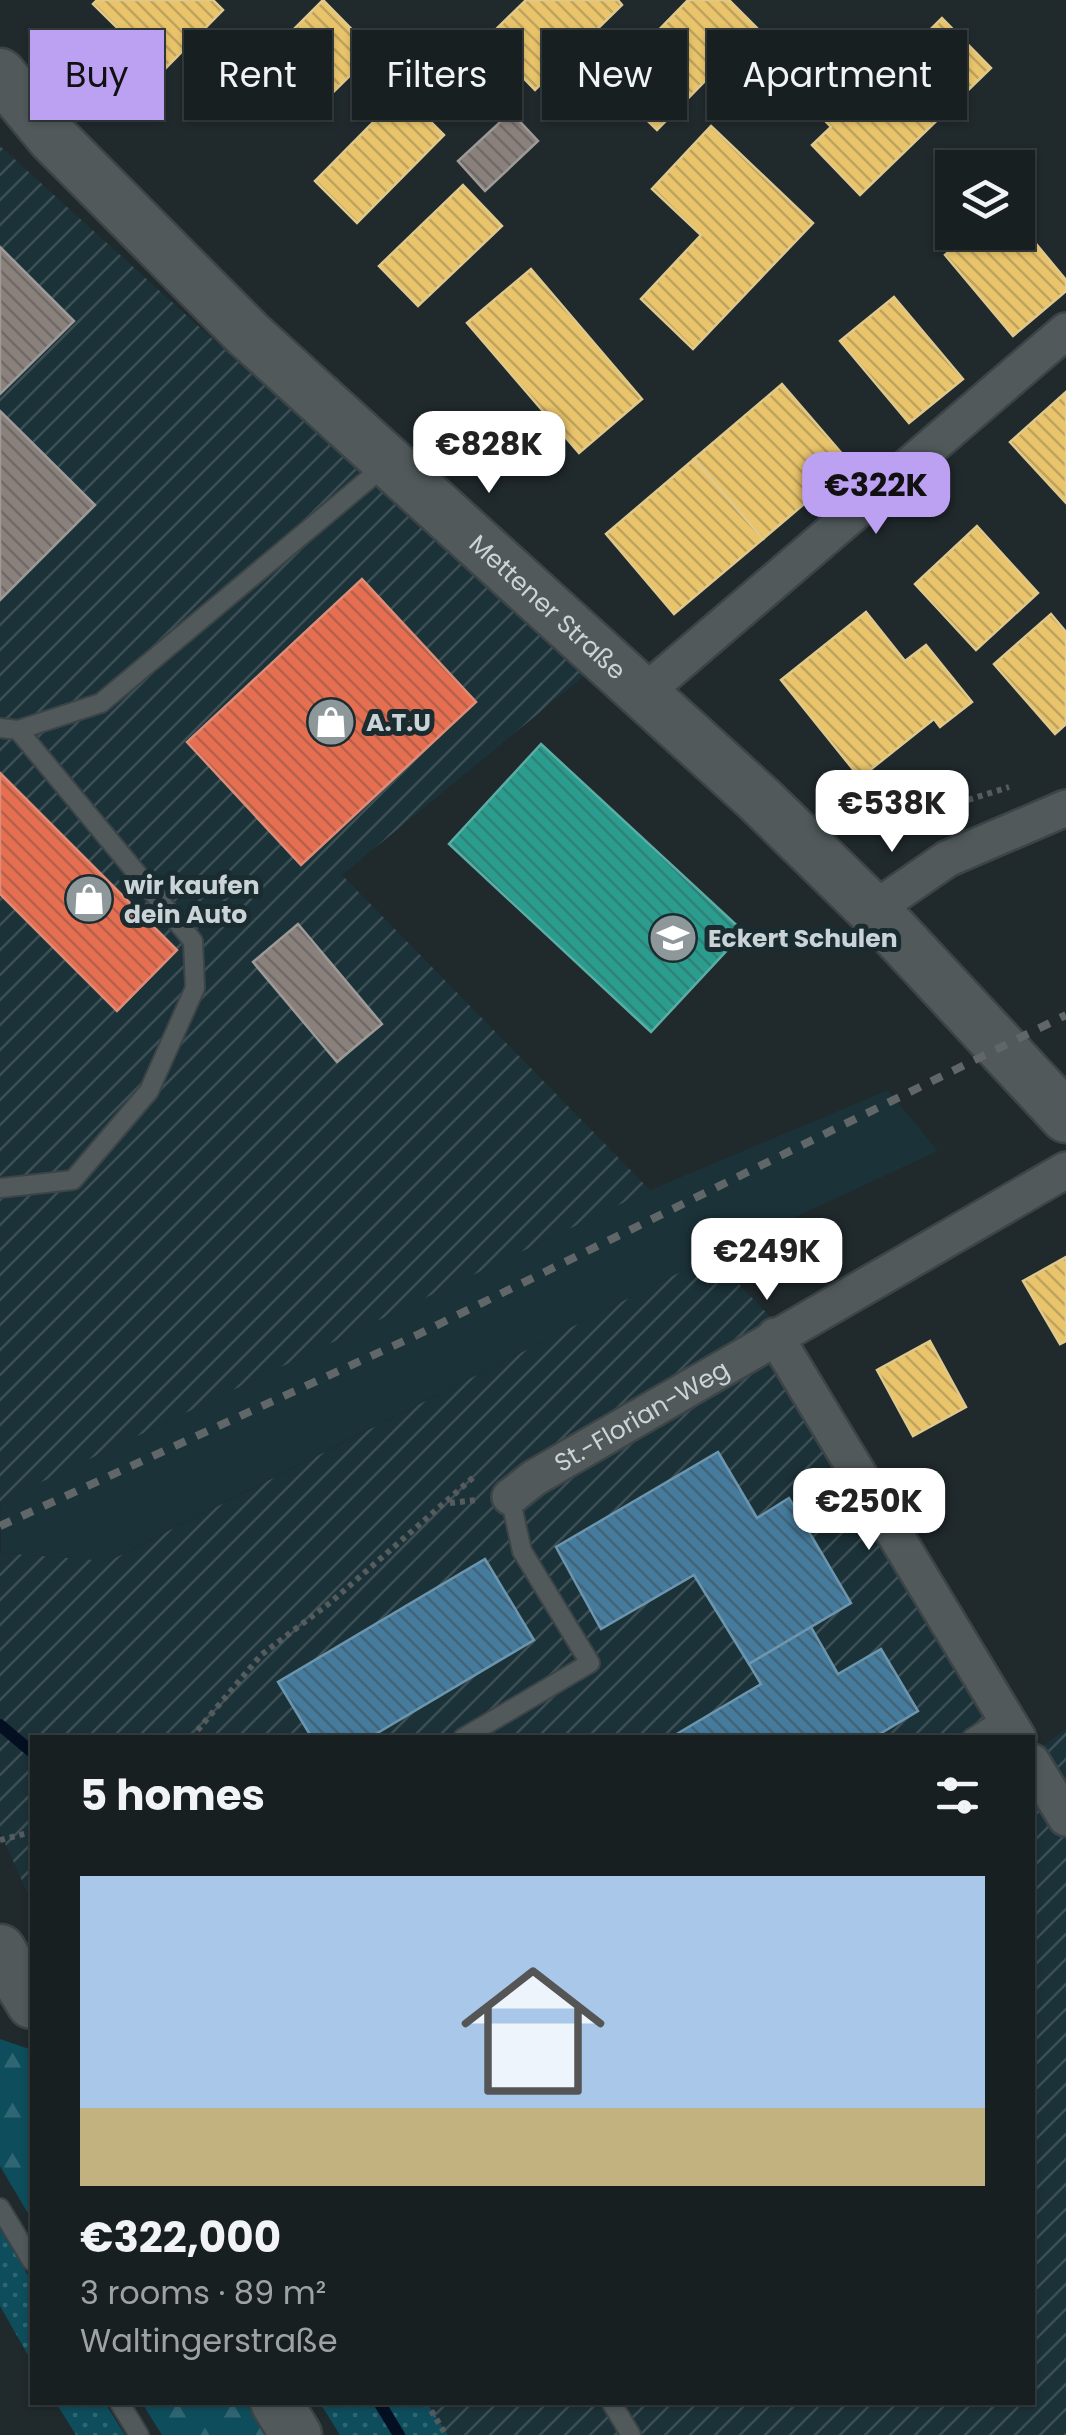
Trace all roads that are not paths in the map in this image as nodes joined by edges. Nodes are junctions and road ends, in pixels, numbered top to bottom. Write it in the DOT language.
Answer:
graph roads {
  1 [pos="0,74"];
  2 [pos="0,115"];
  3 [pos="52,137"];
  4 [pos="1066,331"];
  5 [pos="390,461"];
  6 [pos="644,693"];
  7 [pos="9,729"];
  8 [pos="1066,808"];
  9 [pos="872,910"];
  10 [pos="1066,1116"];
  11 [pos="1066,1170"];
  12 [pos="0,1188"];
  13 [pos="776,1336"];
  14 [pos="510,1497"];
  15 [pos="1012,1727"];
  16 [pos="468,1735"];
  17 [pos="983,1735"];
  18 [pos="1035,1767"];
  19 [pos="1066,1818"];
  20 [pos="0,2208"];
  21 [pos="30,2258"];
  22 [pos="121,2405"];
  23 [pos="278,2405"];
  24 [pos="613,2405"];
  25 [pos="139,2435"];
  26 [pos="296,2435"];
  27 [pos="631,2435"];
  1 -- 3 [label="street, Mettener Straße"];
  2 -- 3 [label="street, Mettener Straße"];
  3 -- 5 [label="street, Mettener Straße"];
  4 -- 6 [label="street"];
  5 -- 6 [label="street, Mettener Straße"];
  5 -- 7 [label="lane"];
  6 -- 9 [label="street, Mettener Straße"];
  7 -- 12 [label="lane"];
  8 -- 9 [label="street"];
  9 -- 10 [label="street, Mettener Straße"];
  11 -- 13 [label="street, St.-Florian-Weg"];
  13 -- 14 [label="street, St.-Florian-Weg"];
  13 -- 15 [label="street"];
  14 -- 16 [label="lane"];
  15 -- 17 [label="lane"];
  18 -- 19 [label="street"];
  20 -- 21 [label="lane"];
  22 -- 25 [label="lane"];
  23 -- 26 [label="street"];
  24 -- 27 [label="lane"];
}
